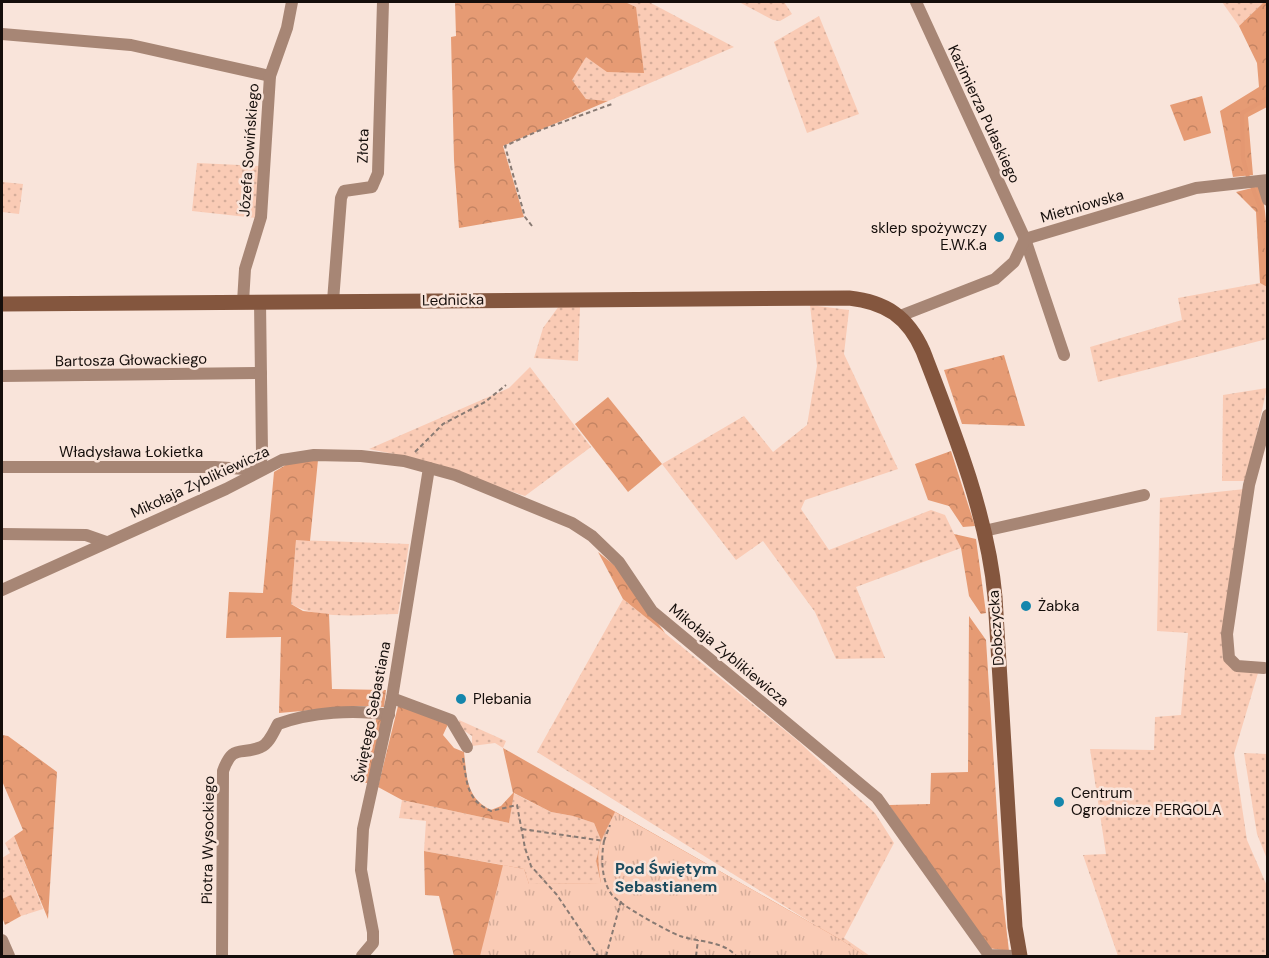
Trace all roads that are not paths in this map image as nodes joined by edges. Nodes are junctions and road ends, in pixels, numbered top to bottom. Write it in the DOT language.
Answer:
graph roads {
  1 [pos="292,2"];
  2 [pos="383,2"];
  3 [pos="916,2"];
  4 [pos="2,34"];
  5 [pos="270,76"];
  6 [pos="1265,181"];
  7 [pos="1268,200"];
  8 [pos="1025,239"];
  9 [pos="333,301"];
  10 [pos="243,302"];
  11 [pos="260,302"];
  12 [pos="2,304"];
  13 [pos="900,316"];
  14 [pos="1064,355"];
  15 [pos="261,373"];
  16 [pos="2,376"];
  17 [pos="1268,415"];
  18 [pos="2,467"];
  19 [pos="429,468"];
  20 [pos="260,470"];
  21 [pos="1144,495"];
  22 [pos="984,531"];
  23 [pos="2,534"];
  24 [pos="106,542"];
  25 [pos="2,590"];
  26 [pos="1264,668"];
  27 [pos="392,698"];
  28 [pos="389,715"];
  29 [pos="467,747"];
  30 [pos="2,940"];
  31 [pos="9,957"];
  32 [pos="222,957"];
  33 [pos="362,957"];
  34 [pos="1014,957"];
  35 [pos="1020,957"];
  1 -- 5 [label="street, Józefa Sowińskiego"];
  2 -- 9 [label="street, Złota"];
  3 -- 8 [label="street, Kazimierza Pułaskiego"];
  4 -- 5 [label="street"];
  5 -- 10 [label="street, Józefa Sowińskiego"];
  6 -- 7 [label="street, Mietniowska"];
  6 -- 8 [label="street, Mietniowska"];
  8 -- 13 [label="street, Mietniowska"];
  8 -- 14 [label="street, Kazimierza Pułaskiego"];
  9 -- 11 [label="main road, Lednicka"];
  9 -- 13 [label="main road, Lednicka"];
  10 -- 11 [label="main road, Lednicka"];
  10 -- 12 [label="main road, Lednicka"];
  11 -- 15 [label="street"];
  13 -- 22 [label="main road, Dobczycka"];
  15 -- 16 [label="street, Bartosza Głowackiego"];
  15 -- 20 [label="street"];
  17 -- 26 [label="street"];
  18 -- 20 [label="street, Władysława Łokietka"];
  19 -- 20 [label="street, Mikołaja Zyblikiewicza"];
  19 -- 27 [label="street, Świętego Sebastiana"];
  19 -- 34 [label="street, Mikołaja Zyblikiewicza"];
  20 -- 24 [label="street, Mikołaja Zyblikiewicza"];
  21 -- 22 [label="street"];
  22 -- 35 [label="main road, Dobczycka"];
  23 -- 24 [label="street"];
  24 -- 25 [label="street, Mikołaja Zyblikiewicza"];
  27 -- 28 [label="street, Świętego Sebastiana"];
  27 -- 29 [label="street"];
  28 -- 32 [label="street, Piotra Wysockiego"];
  28 -- 33 [label="street, Świętego Sebastiana"];
  30 -- 31 [label="street"];
}
